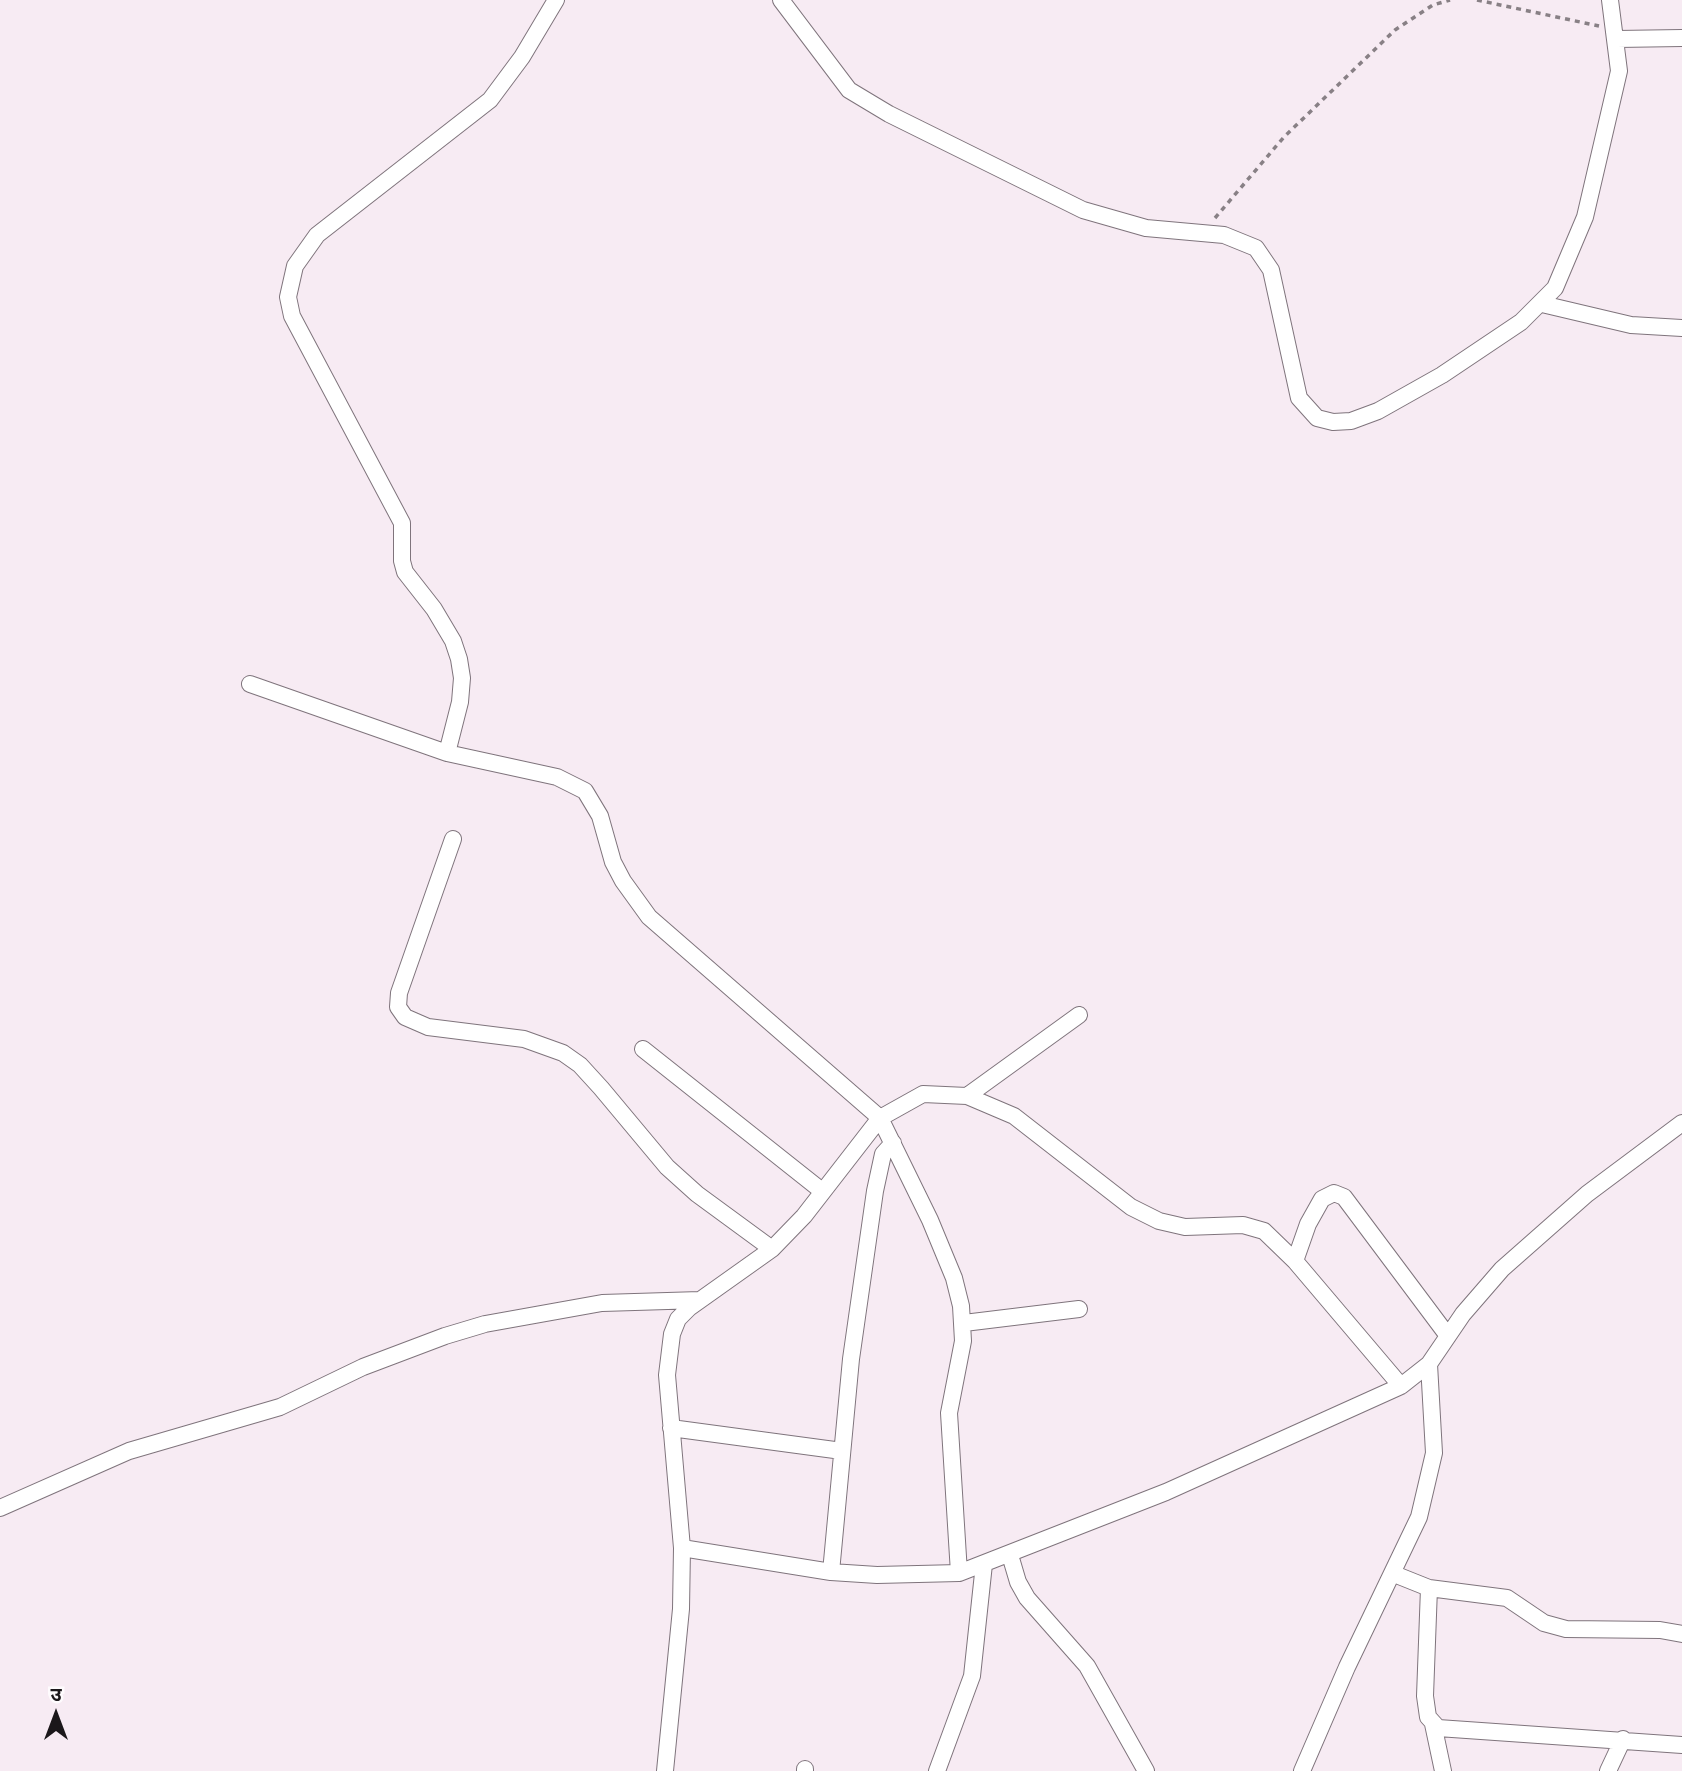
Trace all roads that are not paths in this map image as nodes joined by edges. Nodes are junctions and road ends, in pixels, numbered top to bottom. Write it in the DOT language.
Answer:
graph roads {
  1 [pos="556,0"];
  2 [pos="781,0"];
  3 [pos="1611,0"];
  4 [pos="1616,32"];
  5 [pos="1682,37"];
  6 [pos="1542,304"];
  7 [pos="1682,328"];
  8 [pos="250,684"];
  9 [pos="447,753"];
  10 [pos="453,839"];
  11 [pos="1079,1015"];
  12 [pos="643,1049"];
  13 [pos="967,1096"];
  14 [pos="880,1118"];
  15 [pos="1682,1123"];
  16 [pos="893,1143"];
  17 [pos="822,1191"];
  18 [pos="772,1249"];
  19 [pos="1296,1261"];
  20 [pos="699,1300"];
  21 [pos="1079,1308"];
  22 [pos="964,1323"];
  23 [pos="1448,1336"];
  24 [pos="1429,1364"];
  25 [pos="1401,1386"];
  26 [pos="671,1427"];
  27 [pos="842,1451"];
  28 [pos="0,1508"];
  29 [pos="682,1548"];
  30 [pos="1010,1555"];
  31 [pos="984,1564"];
  32 [pos="831,1572"];
  33 [pos="959,1573"];
  34 [pos="1394,1574"];
  35 [pos="1429,1588"];
  36 [pos="1682,1634"];
  37 [pos="1433,1724"];
  38 [pos="1623,1739"];
  39 [pos="1682,1745"];
  40 [pos="665,1771"];
  41 [pos="937,1771"];
  42 [pos="1146,1771"];
  43 [pos="1302,1771"];
  44 [pos="1443,1771"];
  45 [pos="1608,1771"];
  1 -- 9 [label="street"];
  2 -- 6 [label="street"];
  3 -- 4 [label="street"];
  4 -- 5 [label="street"];
  4 -- 6 [label="street"];
  6 -- 7 [label="street"];
  8 -- 9 [label="street"];
  9 -- 14 [label="street"];
  10 -- 18 [label="street"];
  11 -- 13 [label="street"];
  12 -- 17 [label="street"];
  13 -- 14 [label="street"];
  13 -- 19 [label="street"];
  14 -- 16 [label="street"];
  14 -- 17 [label="street"];
  15 -- 23 [label="street"];
  16 -- 22 [label="street"];
  16 -- 27 [label="street"];
  17 -- 18 [label="street"];
  18 -- 20 [label="street"];
  19 -- 23 [label="street"];
  19 -- 25 [label="street"];
  20 -- 26 [label="street"];
  20 -- 28 [label="street"];
  21 -- 22 [label="street"];
  22 -- 33 [label="street"];
  23 -- 24 [label="street"];
  24 -- 25 [label="street"];
  24 -- 34 [label="street"];
  25 -- 30 [label="street"];
  26 -- 27 [label="street"];
  26 -- 29 [label="street"];
  27 -- 32 [label="street"];
  29 -- 32 [label="street"];
  29 -- 40 [label="street"];
  30 -- 31 [label="street"];
  30 -- 42 [label="street"];
  31 -- 33 [label="street"];
  31 -- 41 [label="street"];
  32 -- 33 [label="street"];
  34 -- 35 [label="street"];
  34 -- 43 [label="street"];
  35 -- 36 [label="street"];
  35 -- 37 [label="street"];
  37 -- 38 [label="street"];
  37 -- 44 [label="street"];
  38 -- 39 [label="street"];
  38 -- 45 [label="street"];
}
